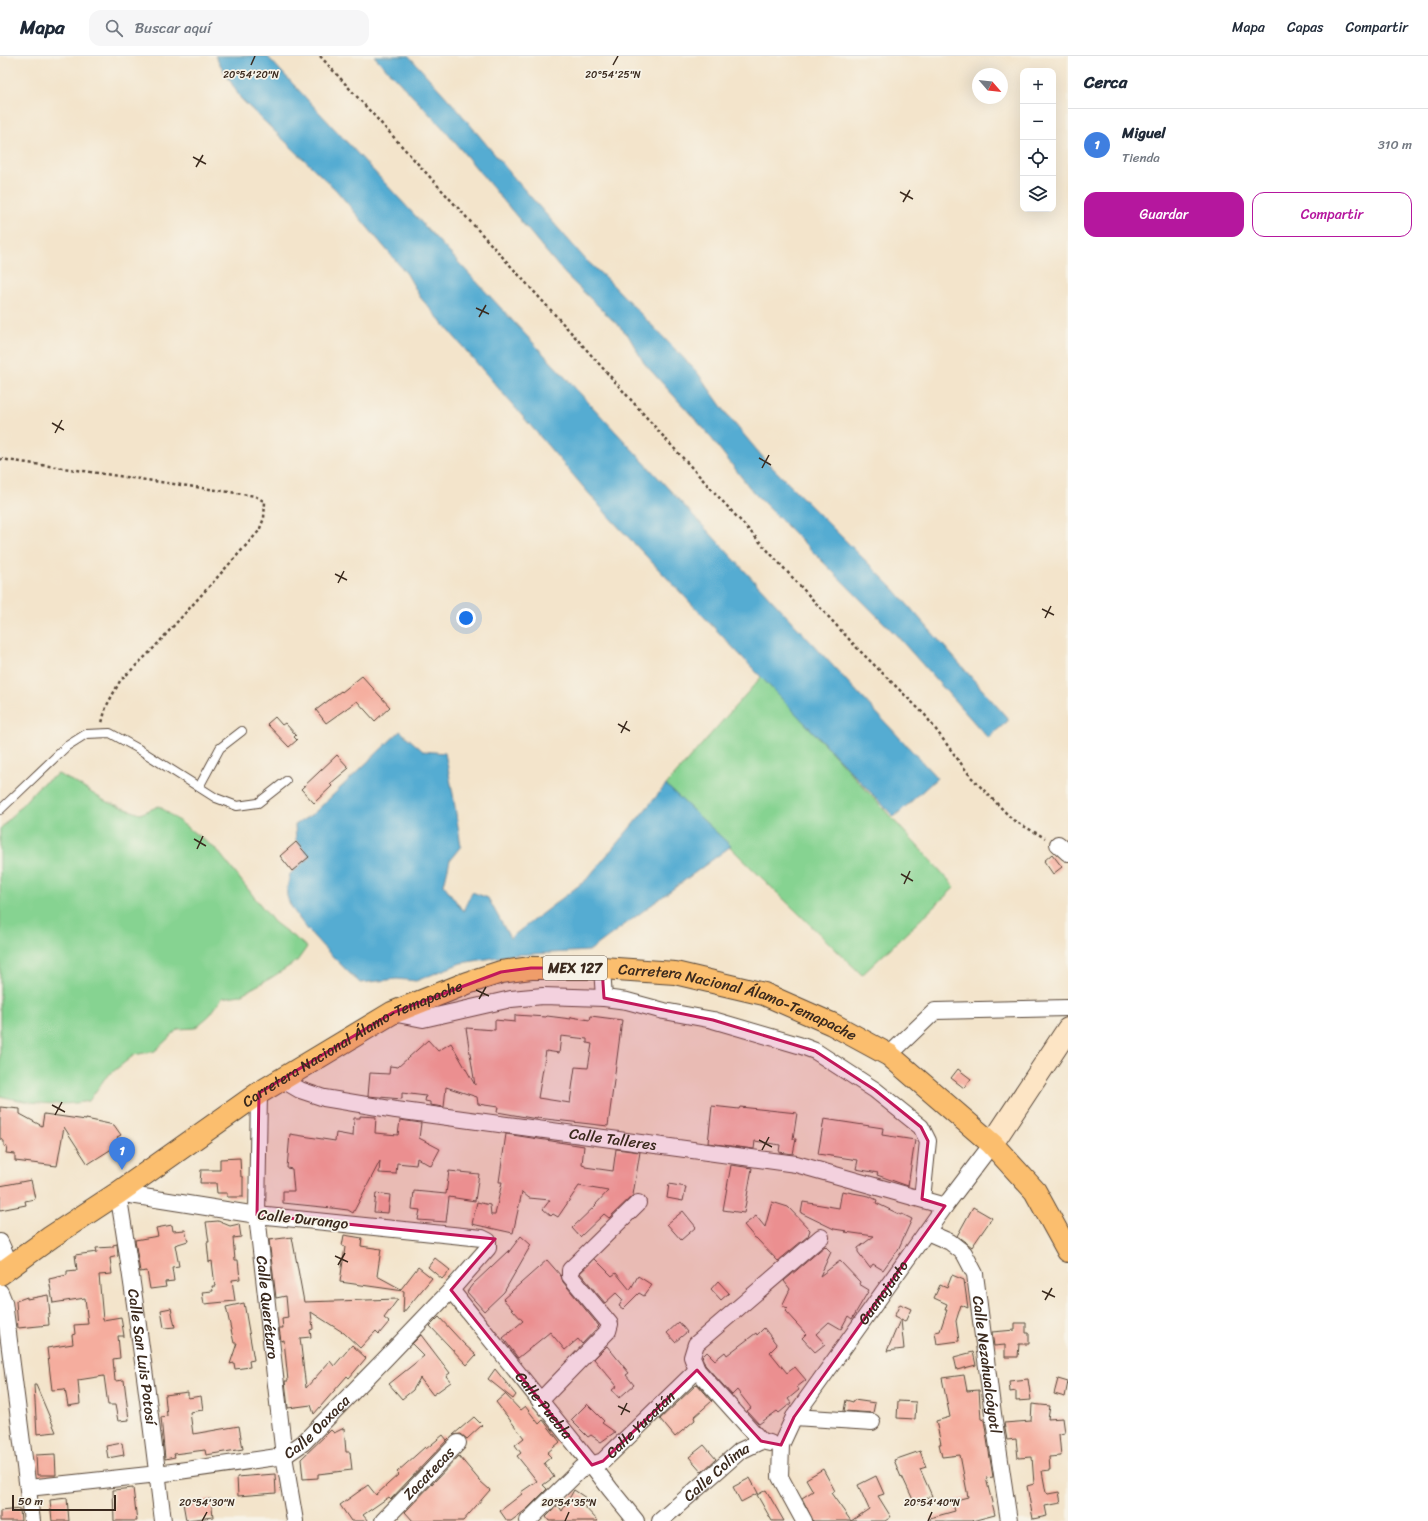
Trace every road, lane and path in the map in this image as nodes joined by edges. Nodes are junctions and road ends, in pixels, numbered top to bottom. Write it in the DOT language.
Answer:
graph roads {
  1 [pos="320,56"];
  2 [pos="0,459"];
  3 [pos="242,731"];
  4 [pos="100,733"];
  5 [pos="286,780"];
  6 [pos="199,787"];
  7 [pos="0,810"];
  8 [pos="1063,848"];
  9 [pos="602,968"];
  10 [pos="604,998"];
  11 [pos="1068,1008"];
  12 [pos="392,1012"];
  13 [pos="1068,1028"];
  14 [pos="889,1055"];
  15 [pos="281,1078"];
  16 [pos="259,1093"];
  17 [pos="992,1144"];
  18 [pos="118,1193"];
  19 [pos="922,1199"];
  20 [pos="638,1203"];
  21 [pos="945,1206"];
  22 [pos="257,1215"];
  23 [pos="927,1232"];
  24 [pos="821,1237"];
  25 [pos="488,1242"];
  26 [pos="1068,1251"];
  27 [pos="4,1262"];
  28 [pos="451,1290"];
  29 [pos="0,1292"];
  30 [pos="694,1363"];
  31 [pos="540,1401"];
  32 [pos="794,1417"];
  33 [pos="872,1422"];
  34 [pos="761,1441"];
  35 [pos="458,1443"];
  36 [pos="781,1445"];
  37 [pos="284,1456"];
  38 [pos="592,1465"];
  39 [pos="158,1474"];
  40 [pos="28,1488"];
  41 [pos="32,1521"];
  42 [pos="163,1521"];
  43 [pos="294,1521"];
  44 [pos="383,1521"];
  45 [pos="528,1521"];
  46 [pos="636,1521"];
  47 [pos="660,1521"];
  48 [pos="804,1521"];
  49 [pos="1009,1521"];
  1 -- 8 [label="path"];
  2 -- 4 [label="path"];
  3 -- 6 [label="lane"];
  4 -- 6 [label="lane"];
  4 -- 7 [label="lane"];
  5 -- 6 [label="lane"];
  9 -- 10 [label="street"];
  9 -- 12 [label="main road, Carretera Nacional Álamo-Temapache / MEX 127"];
  9 -- 14 [label="main road, Carretera Nacional Álamo-Temapache / MEX 127"];
  10 -- 12 [label="street"];
  10 -- 19 [label="street"];
  11 -- 14 [label="street"];
  12 -- 15 [label="main road, Carretera Nacional Álamo-Temapache / MEX 127"];
  13 -- 17 [label="main road"];
  14 -- 17 [label="main road, Carretera Nacional Álamo-Temapache / MEX 127"];
  15 -- 16 [label="main road, Carretera Nacional Álamo-Temapache / MEX 127"];
  15 -- 19 [label="street, Calle Talleres"];
  16 -- 18 [label="main road, Carretera Nacional Álamo-Temapache / MEX 127"];
  16 -- 22 [label="street, Calle Querétaro"];
  17 -- 21 [label="street, Guanajuato"];
  17 -- 26 [label="main road, Carretera Nacional Álamo-Temapache / MEX 127"];
  18 -- 22 [label="street, Calle Durango"];
  18 -- 27 [label="main road, Carretera Nacional Álamo-Temapache / MEX 127"];
  18 -- 39 [label="street, Calle San Luis Potosí"];
  19 -- 21 [label="street, Calle Talleres"];
  20 -- 31 [label="street"];
  21 -- 23 [label="street, Guanajuato"];
  22 -- 25 [label="street, Calle Durango"];
  22 -- 37 [label="street, Calle Querétaro"];
  23 -- 32 [label="street, Guanajuato"];
  23 -- 49 [label="street, Calle Nezahualcóyotl"];
  24 -- 30 [label="street, Calle Yucatán"];
  25 -- 28 [label="street, Calle Oaxaca"];
  28 -- 31 [label="street, Calle Puebla"];
  28 -- 37 [label="street, Calle Oaxaca"];
  29 -- 40 [label="street"];
  30 -- 34 [label="street"];
  30 -- 38 [label="street, Calle Yucatán"];
  31 -- 38 [label="street, Calle Puebla"];
  32 -- 33 [label="street"];
  32 -- 36 [label="street, Guanajuato"];
  34 -- 36 [label="street, Calle Colima"];
  34 -- 47 [label="street, Calle Colima"];
  35 -- 44 [label="street, Zacatecas"];
  36 -- 48 [label="street"];
  37 -- 39 [label="street, Calle Oaxaca"];
  37 -- 43 [label="street, Calle Querétaro"];
  38 -- 45 [label="street, Calle Yucatán"];
  38 -- 46 [label="street, Calle Puebla"];
  39 -- 40 [label="street, Calle Oaxaca"];
  39 -- 42 [label="street, Calle San Luis Potosí"];
  40 -- 41 [label="street"];
}
